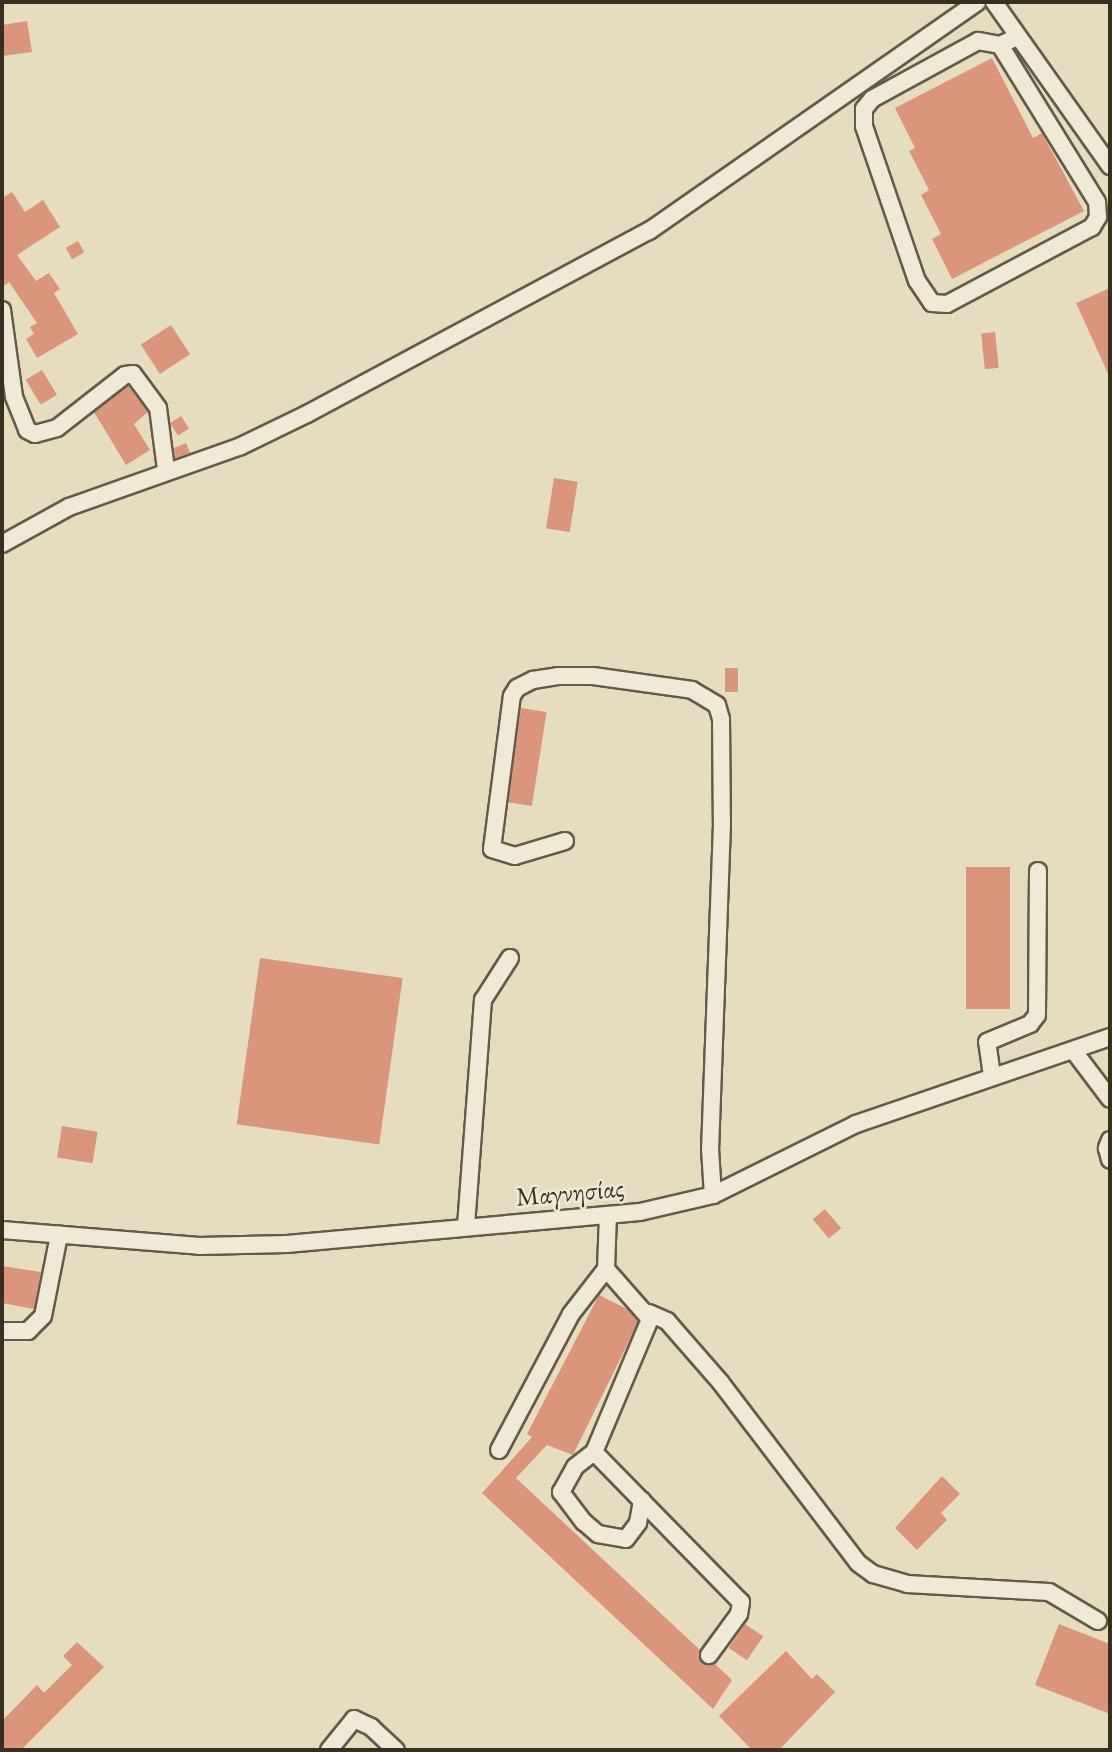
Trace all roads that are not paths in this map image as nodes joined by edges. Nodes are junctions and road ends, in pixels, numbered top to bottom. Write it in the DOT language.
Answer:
graph roads {
  1 [pos="977,2"];
  2 [pos="993,2"];
  3 [pos="1008,41"];
  4 [pos="1110,166"];
  5 [pos="2,310"];
  6 [pos="166,470"];
  7 [pos="2,544"];
  8 [pos="565,841"];
  9 [pos="1038,871"];
  10 [pos="510,958"];
  11 [pos="1110,1037"];
  12 [pos="1073,1051"];
  13 [pos="992,1076"];
  14 [pos="1110,1099"];
  15 [pos="1110,1140"];
  16 [pos="1110,1160"];
  17 [pos="713,1195"];
  18 [pos="608,1215"];
  19 [pos="466,1226"];
  20 [pos="2,1230"];
  21 [pos="59,1235"];
  22 [pos="606,1269"];
  23 [pos="649,1313"];
  24 [pos="2,1331"];
  25 [pos="499,1450"];
  26 [pos="594,1452"];
  27 [pos="642,1500"];
  28 [pos="1098,1621"];
  29 [pos="709,1655"];
  30 [pos="329,1750"];
  31 [pos="396,1750"];
  1 -- 6 [label="street"];
  2 -- 3 [label="street"];
  3 -- 3 [label="street"];
  3 -- 4 [label="street"];
  5 -- 6 [label="street"];
  6 -- 7 [label="street"];
  8 -- 17 [label="street"];
  9 -- 13 [label="street"];
  10 -- 19 [label="street"];
  11 -- 12 [label="street, Μαγνησίας"];
  12 -- 13 [label="street, Μαγνησίας"];
  12 -- 14 [label="street"];
  13 -- 17 [label="street, Μαγνησίας"];
  15 -- 16 [label="street"];
  17 -- 18 [label="street, Μαγνησίας"];
  18 -- 19 [label="street, Μαγνησίας"];
  18 -- 22 [label="street"];
  19 -- 21 [label="street, Μαγνησίας"];
  20 -- 21 [label="street, Μαγνησίας"];
  21 -- 24 [label="street"];
  22 -- 23 [label="street"];
  22 -- 25 [label="street"];
  23 -- 26 [label="street"];
  23 -- 28 [label="street"];
  26 -- 27 [label="street"];
  26 -- 27 [label="street"];
  27 -- 29 [label="street"];
  30 -- 31 [label="street"];
}
